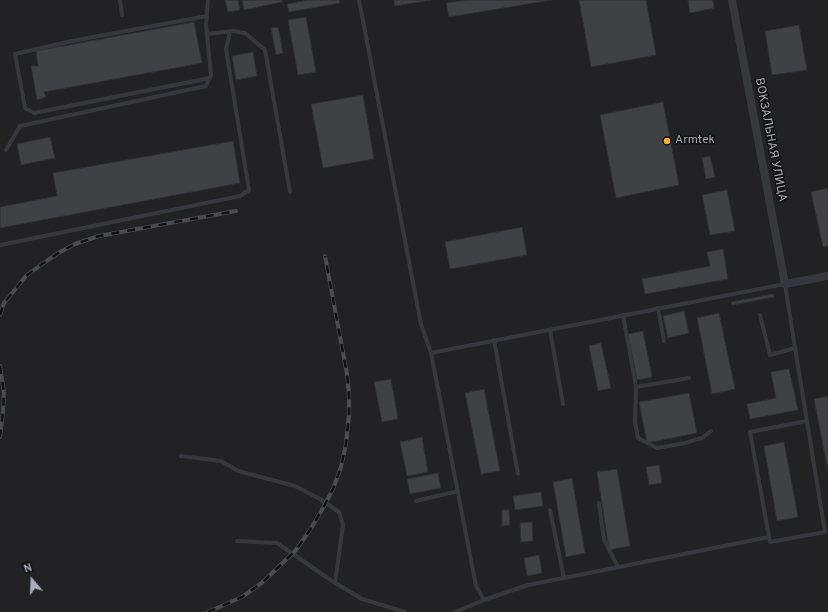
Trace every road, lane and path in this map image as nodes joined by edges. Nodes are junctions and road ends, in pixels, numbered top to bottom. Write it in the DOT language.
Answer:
graph roads {
  1 [pos="120,0"];
  2 [pos="208,0"];
  3 [pos="358,0"];
  4 [pos="732,0"];
  5 [pos="122,15"];
  6 [pos="207,16"];
  7 [pos="230,32"];
  8 [pos="207,34"];
  9 [pos="210,78"];
  10 [pos="6,150"];
  11 [pos="290,192"];
  12 [pos="0,245"];
  13 [pos="828,276"];
  14 [pos="785,284"];
  15 [pos="658,308"];
  16 [pos="623,315"];
  17 [pos="760,315"];
  18 [pos="550,330"];
  19 [pos="494,340"];
  20 [pos="664,341"];
  21 [pos="795,348"];
  22 [pos="430,353"];
  23 [pos="689,378"];
  24 [pos="636,387"];
  25 [pos="563,404"];
  26 [pos="807,421"];
  27 [pos="711,431"];
  28 [pos="181,456"];
  29 [pos="518,474"];
  30 [pos="458,491"];
  31 [pos="416,501"];
  32 [pos="600,503"];
  33 [pos="550,510"];
  34 [pos="769,537"];
  35 [pos="237,541"];
  36 [pos="618,567"];
  37 [pos="564,578"];
  38 [pos="335,583"];
  39 [pos="484,600"];
  40 [pos="405,612"];
  41 [pos="455,612"];
  1 -- 5 [label="lane"];
  2 -- 6 [label="lane"];
  3 -- 22 [label="lane"];
  4 -- 14 [label="street, ВОКЗАЛЬНАЯ УЛИЦА"];
  6 -- 8 [label="lane"];
  6 -- 9 [label="lane"];
  7 -- 8 [label="lane"];
  7 -- 11 [label="lane"];
  7 -- 12 [label="lane"];
  8 -- 9 [label="lane"];
  9 -- 10 [label="lane"];
  13 -- 14 [label="street"];
  14 -- 15 [label="lane"];
  14 -- 21 [label="lane"];
  15 -- 16 [label="lane"];
  15 -- 20 [label="lane"];
  16 -- 18 [label="lane"];
  16 -- 24 [label="lane"];
  17 -- 21 [label="lane"];
  18 -- 19 [label="lane"];
  18 -- 25 [label="lane"];
  19 -- 22 [label="lane"];
  19 -- 29 [label="lane"];
  21 -- 26 [label="lane"];
  22 -- 30 [label="lane"];
  23 -- 24 [label="lane"];
  24 -- 27 [label="lane"];
  26 -- 34 [label="lane"];
  26 -- 34 [label="lane"];
  28 -- 38 [label="lane"];
  30 -- 31 [label="lane"];
  30 -- 39 [label="lane"];
  32 -- 36 [label="lane"];
  33 -- 37 [label="lane"];
  34 -- 36 [label="lane"];
  35 -- 38 [label="lane"];
  36 -- 37 [label="lane"];
  37 -- 39 [label="lane"];
  38 -- 40 [label="lane"];
  39 -- 41 [label="lane"];
}
